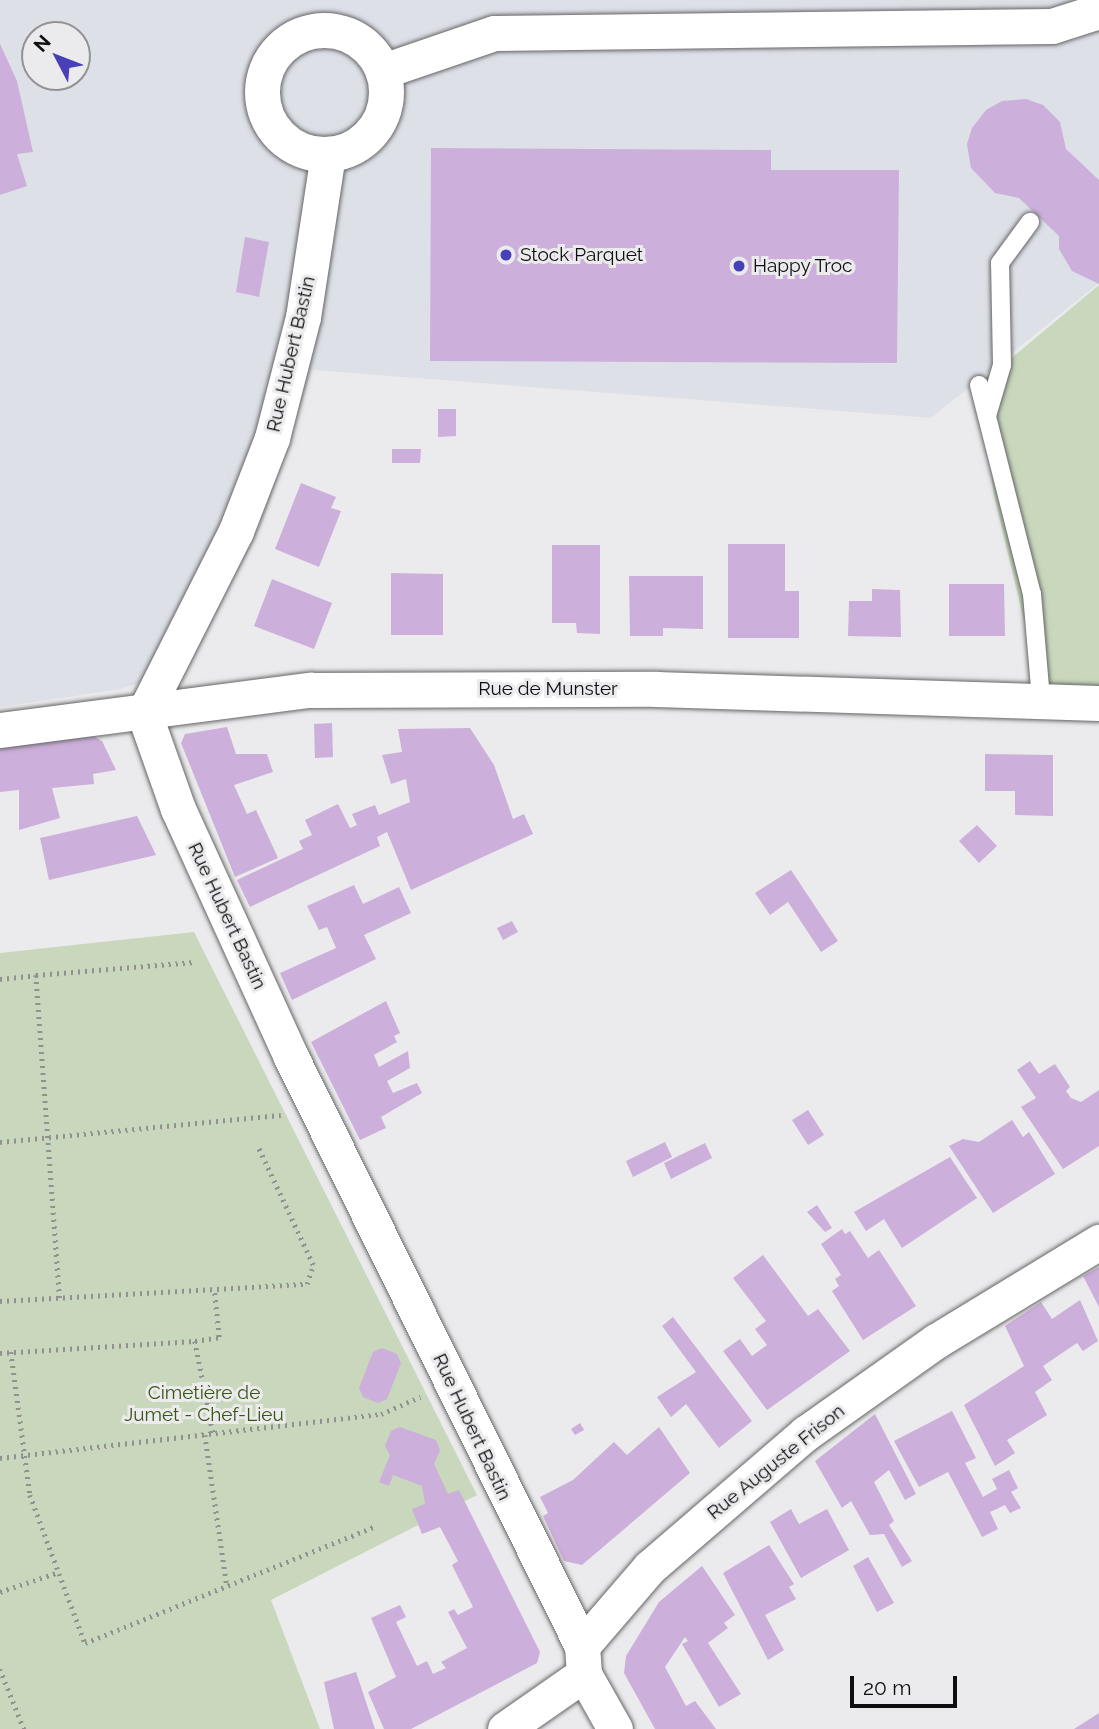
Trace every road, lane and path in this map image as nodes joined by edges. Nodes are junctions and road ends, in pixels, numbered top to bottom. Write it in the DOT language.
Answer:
graph roads {
  1 [pos="1099,11"];
  2 [pos="334,15"];
  3 [pos="383,71"];
  4 [pos="328,155"];
  5 [pos="1030,222"];
  6 [pos="979,385"];
  7 [pos="987,416"];
  8 [pos="1041,700"];
  9 [pos="1099,703"];
  10 [pos="144,713"];
  11 [pos="0,730"];
  12 [pos="194,962"];
  13 [pos="36,975"];
  14 [pos="0,979"];
  15 [pos="315,1104"];
  16 [pos="48,1138"];
  17 [pos="0,1142"];
  18 [pos="258,1147"];
  19 [pos="1099,1242"];
  20 [pos="214,1289"];
  21 [pos="60,1298"];
  22 [pos="0,1301"];
  23 [pos="195,1341"];
  24 [pos="11,1352"];
  25 [pos="0,1353"];
  26 [pos="452,1384"];
  27 [pos="213,1433"];
  28 [pos="205,1434"];
  29 [pos="22,1456"];
  30 [pos="0,1458"];
  31 [pos="376,1526"];
  32 [pos="59,1572"];
  33 [pos="227,1586"];
  34 [pos="0,1592"];
  35 [pos="583,1660"];
  36 [pos="0,1669"];
  37 [pos="24,1729"];
  38 [pos="505,1729"];
  39 [pos="615,1729"];
  1 -- 3 [label="street"];
  2 -- 3 [label="street"];
  2 -- 4 [label="street"];
  3 -- 4 [label="street"];
  4 -- 10 [label="street, Rue Hubert Bastin"];
  5 -- 7 [label="lane"];
  6 -- 7 [label="lane"];
  7 -- 8 [label="lane"];
  8 -- 9 [label="street, Rue de Munster"];
  8 -- 10 [label="street, Rue de Munster"];
  10 -- 11 [label="street, Rue de Munster"];
  10 -- 15 [label="street, Rue Hubert Bastin"];
  12 -- 13 [label="path"];
  13 -- 14 [label="path"];
  13 -- 16 [label="path"];
  15 -- 16 [label="path"];
  15 -- 26 [label="street, Rue Hubert Bastin"];
  16 -- 17 [label="path"];
  16 -- 21 [label="path"];
  18 -- 20 [label="path"];
  19 -- 35 [label="street, Rue Auguste Frison"];
  20 -- 21 [label="path"];
  20 -- 23 [label="path"];
  21 -- 22 [label="path"];
  23 -- 24 [label="path"];
  23 -- 27 [label="path"];
  24 -- 25 [label="path"];
  24 -- 29 [label="path"];
  26 -- 27 [label="path"];
  26 -- 35 [label="street, Rue Hubert Bastin"];
  27 -- 28 [label="path"];
  28 -- 29 [label="path"];
  28 -- 33 [label="path"];
  29 -- 30 [label="path"];
  29 -- 32 [label="path"];
  31 -- 33 [label="path"];
  32 -- 33 [label="path"];
  32 -- 34 [label="path"];
  35 -- 38 [label="street, Rue Auguste Frison"];
  35 -- 39 [label="street, Rue Hubert Bastin"];
  36 -- 37 [label="path"];
}
